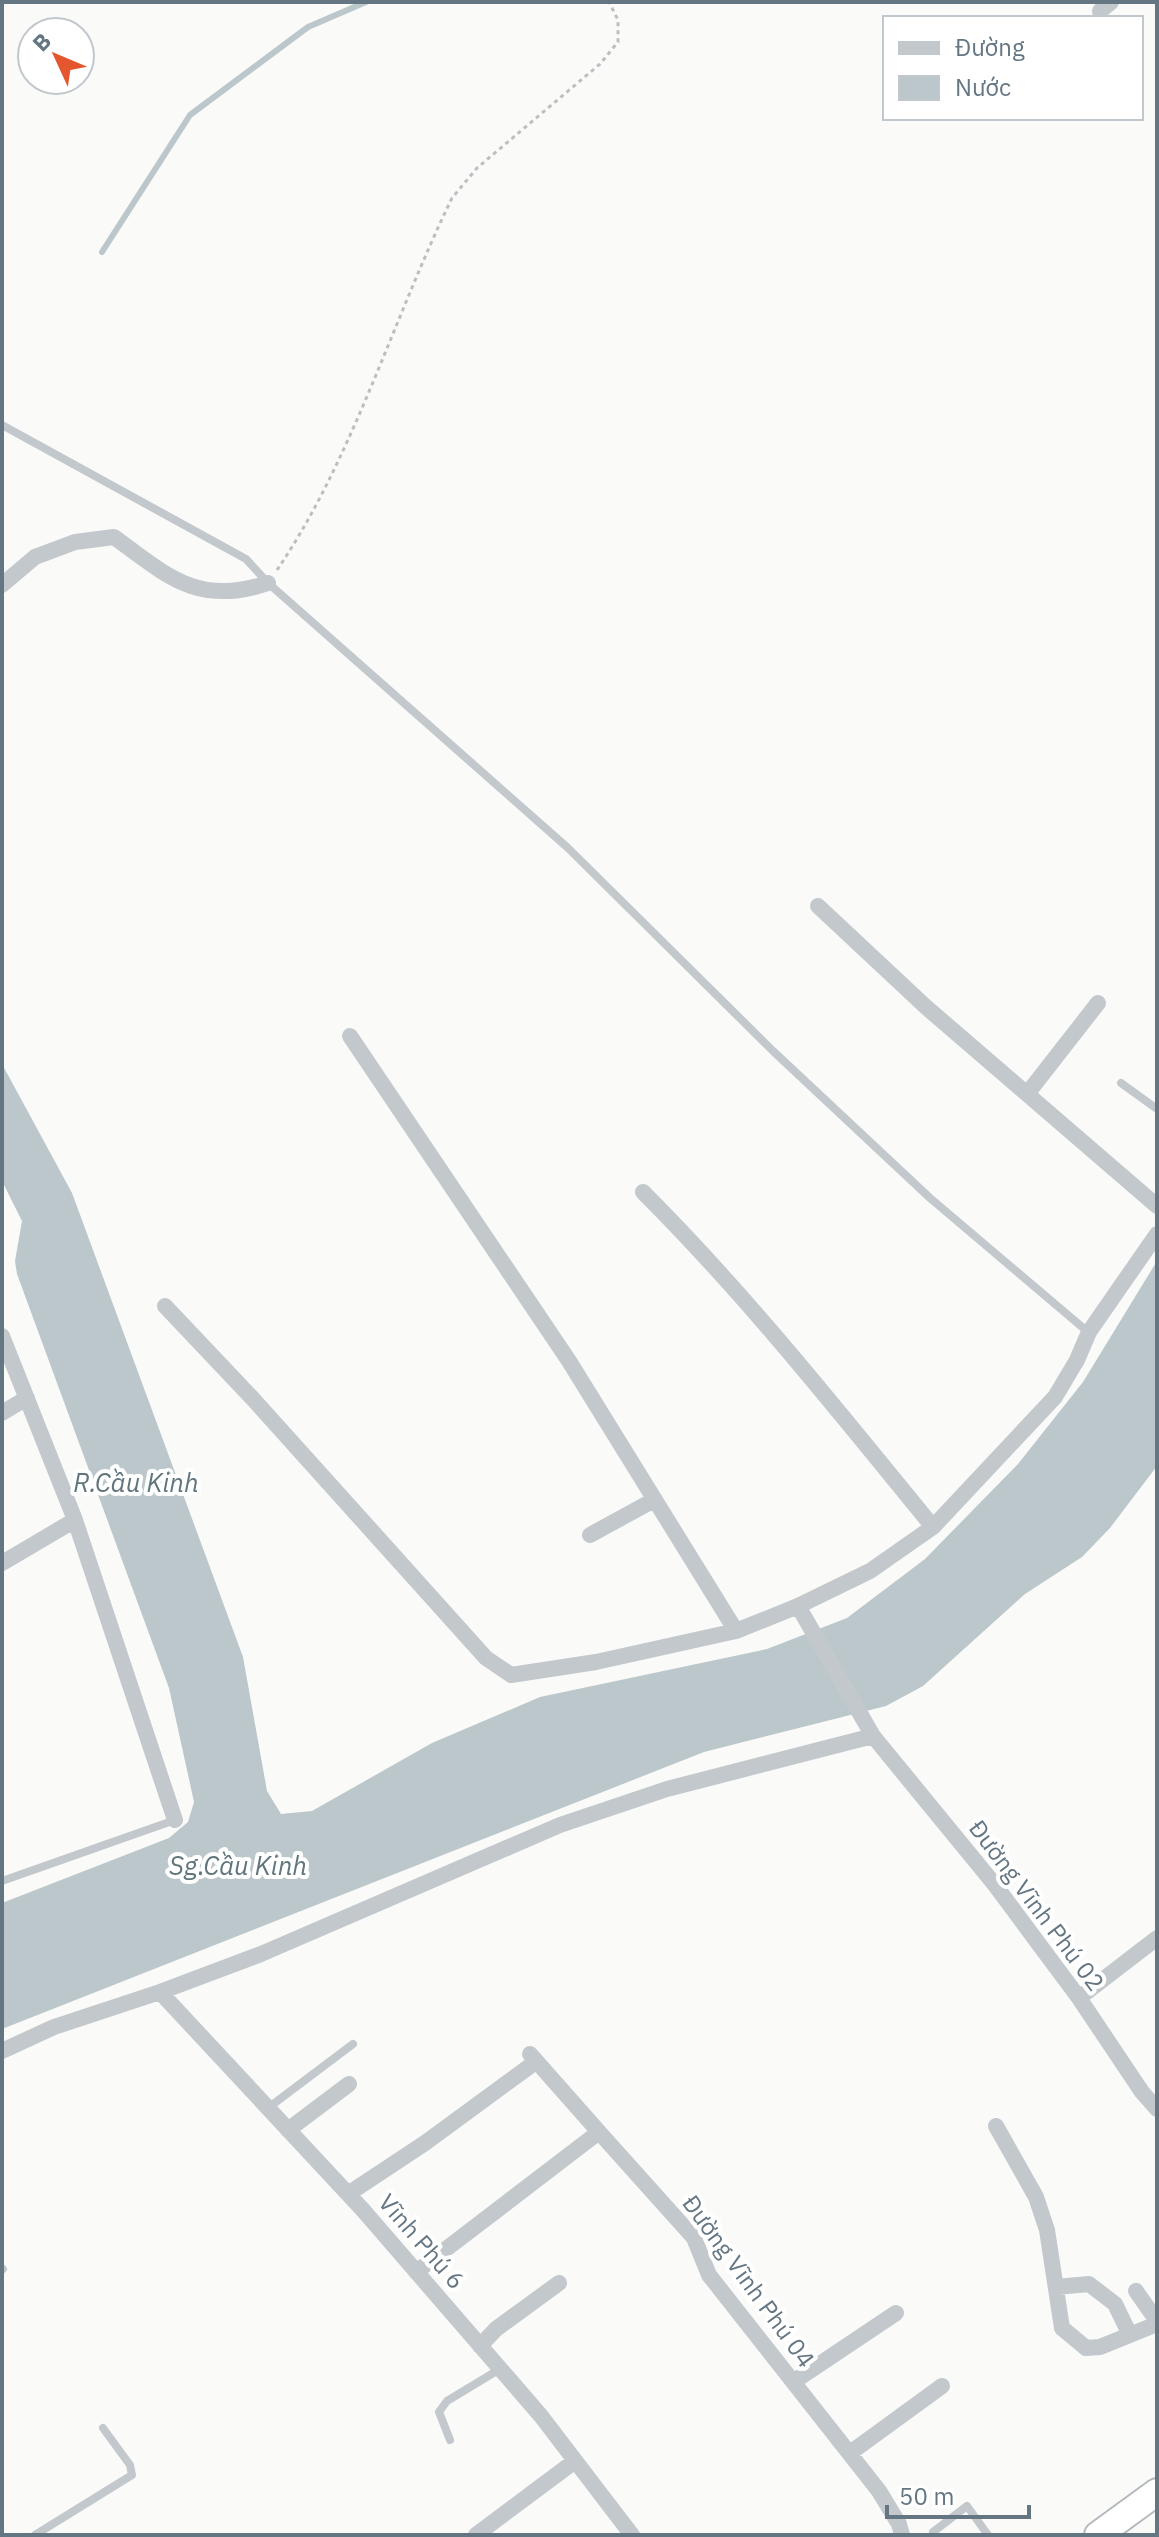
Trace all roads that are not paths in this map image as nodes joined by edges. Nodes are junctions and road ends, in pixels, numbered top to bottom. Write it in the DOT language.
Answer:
graph roads {
  1 [pos="2,425"];
  2 [pos="268,583"];
  3 [pos="2,585"];
  4 [pos="818,906"];
  5 [pos="1098,1003"];
  6 [pos="350,1036"];
  7 [pos="1121,1083"];
  8 [pos="1027,1094"];
  9 [pos="1157,1109"];
  10 [pos="643,1192"];
  11 [pos="1157,1206"];
  12 [pos="1157,1234"];
  13 [pos="165,1306"];
  14 [pos="1089,1332"];
  15 [pos="2,1336"];
  16 [pos="27,1398"];
  17 [pos="2,1413"];
  18 [pos="654,1500"];
  19 [pos="75,1520"];
  20 [pos="933,1527"];
  21 [pos="590,1535"];
  22 [pos="2,1563"];
  23 [pos="798,1606"];
  24 [pos="736,1631"];
  25 [pos="869,1730"];
  26 [pos="175,1820"];
  27 [pos="2,1881"];
  28 [pos="1157,1938"];
  29 [pos="160,1992"];
  30 [pos="1079,1998"];
  31 [pos="353,2044"];
  32 [pos="2,2051"];
  33 [pos="349,2084"];
  34 [pos="268,2108"];
  35 [pos="1157,2109"];
  36 [pos="996,2126"];
  37 [pos="288,2130"];
  38 [pos="599,2132"];
  39 [pos="348,2194"];
  40 [pos="416,2272"];
  41 [pos="559,2283"];
  42 [pos="1056,2287"];
  43 [pos="1136,2291"];
  44 [pos="896,2313"];
  45 [pos="1157,2322"];
  46 [pos="1130,2335"];
  47 [pos="480,2346"];
  48 [pos="500,2369"];
  49 [pos="793,2382"];
  50 [pos="942,2386"];
  51 [pos="103,2428"];
  52 [pos="450,2440"];
  53 [pos="850,2453"];
  54 [pos="575,2461"];
  55 [pos="1157,2492"];
  56 [pos="933,2532"];
  57 [pos="35,2535"];
  58 [pos="476,2535"];
  59 [pos="632,2535"];
  60 [pos="902,2535"];
  61 [pos="988,2535"];
  62 [pos="1098,2535"];
  1 -- 2 [label="lane"];
  2 -- 3 [label="street"];
  2 -- 14 [label="lane"];
  4 -- 8 [label="street"];
  5 -- 8 [label="street"];
  6 -- 18 [label="street"];
  7 -- 9 [label="lane"];
  8 -- 11 [label="street"];
  10 -- 20 [label="street"];
  12 -- 14 [label="street"];
  13 -- 24 [label="street"];
  14 -- 20 [label="street"];
  15 -- 16 [label="street"];
  16 -- 17 [label="street"];
  16 -- 19 [label="street"];
  18 -- 21 [label="street"];
  18 -- 24 [label="street"];
  19 -- 22 [label="street"];
  19 -- 26 [label="street"];
  20 -- 23 [label="street"];
  23 -- 24 [label="street"];
  23 -- 25 [label="street, Đường Vĩnh Phú 02"];
  25 -- 29 [label="street"];
  25 -- 30 [label="street, Đường Vĩnh Phú 02"];
  26 -- 27 [label="lane"];
  28 -- 30 [label="street"];
  29 -- 32 [label="street"];
  29 -- 34 [label="street, Vĩnh Phú 6"];
  30 -- 35 [label="street, Đường Vĩnh Phú 02"];
  31 -- 34 [label="lane"];
  33 -- 37 [label="street"];
  34 -- 37 [label="street, Vĩnh Phú 6"];
  36 -- 42 [label="street"];
  37 -- 39 [label="street, Vĩnh Phú 6"];
  38 -- 39 [label="street, Đường Vĩnh Phú 04"];
  38 -- 40 [label="street"];
  38 -- 49 [label="street, Đường Vĩnh Phú 04"];
  39 -- 40 [label="street, Vĩnh Phú 6"];
  40 -- 47 [label="street, Vĩnh Phú 6"];
  41 -- 47 [label="street"];
  42 -- 46 [label="street"];
  42 -- 46 [label="street"];
  43 -- 45 [label="street"];
  44 -- 49 [label="street"];
  45 -- 46 [label="street"];
  47 -- 48 [label="street, Vĩnh Phú 6"];
  48 -- 52 [label="lane"];
  48 -- 54 [label="street, Vĩnh Phú 6"];
  49 -- 53 [label="street, Đường Vĩnh Phú 04"];
  50 -- 53 [label="street"];
  51 -- 57 [label="lane"];
  53 -- 60 [label="street, Đường Vĩnh Phú 04"];
  54 -- 58 [label="street"];
  54 -- 59 [label="street, Vĩnh Phú 6"];
  55 -- 62 [label="highway"];
  56 -- 61 [label="lane"];
}
